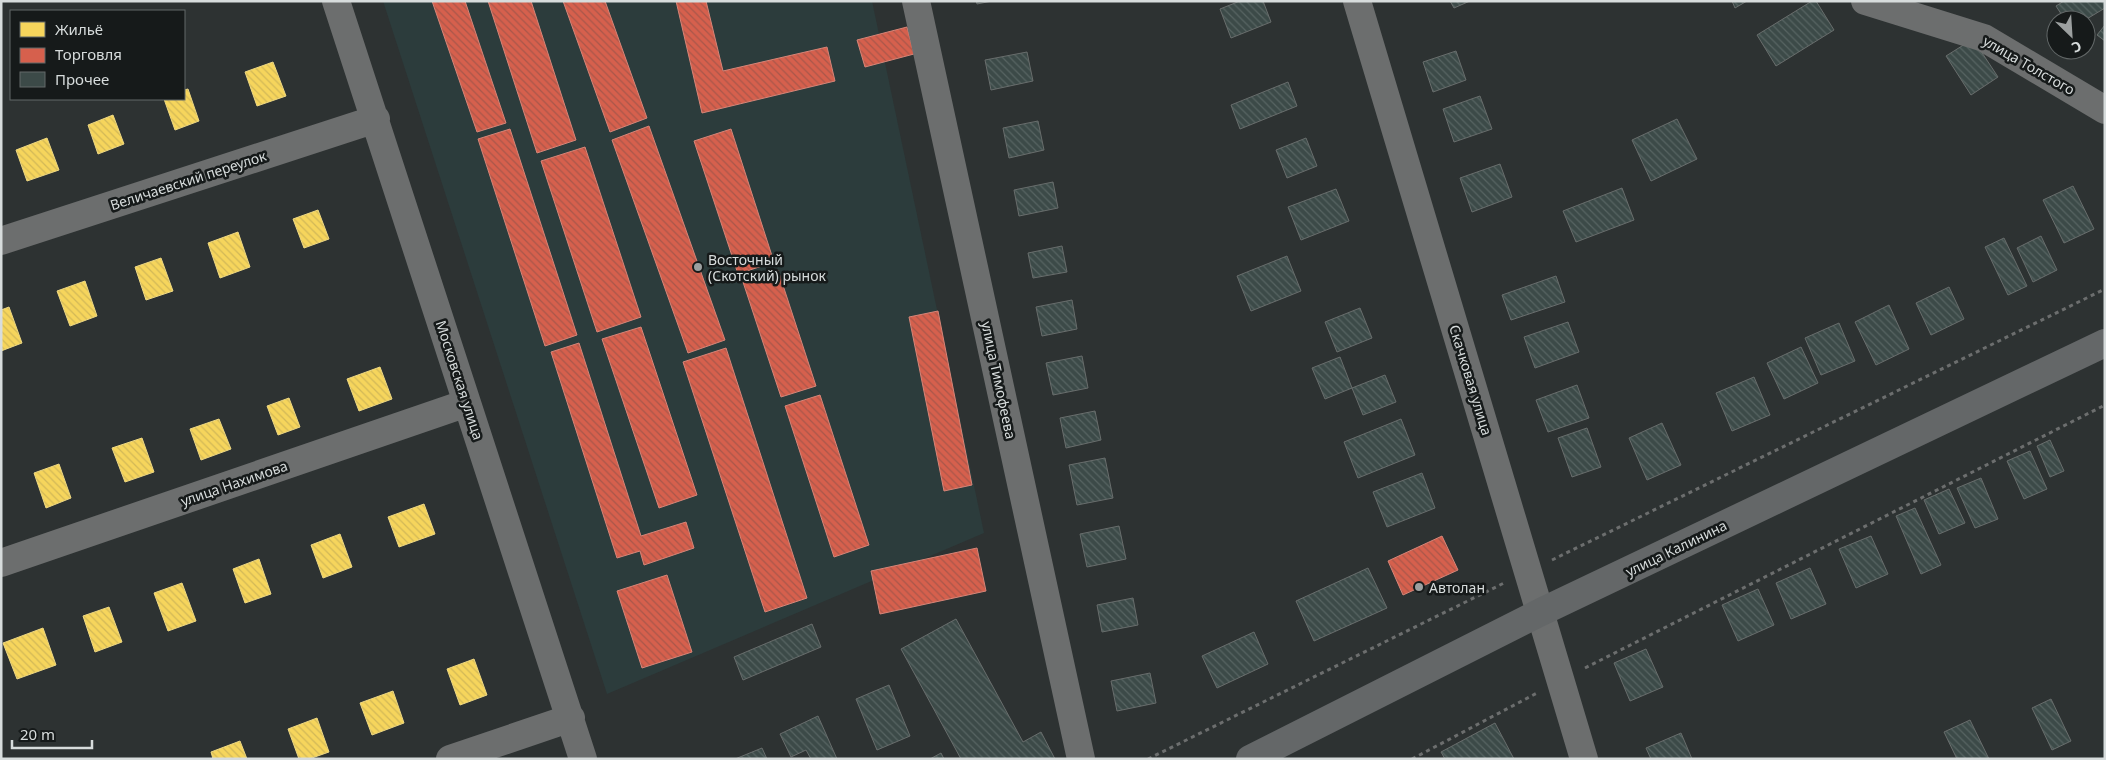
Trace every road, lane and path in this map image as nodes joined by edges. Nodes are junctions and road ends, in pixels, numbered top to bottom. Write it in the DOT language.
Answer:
graph roads {
  1 [pos="336,1"];
  2 [pos="916,1"];
  3 [pos="1358,1"];
  4 [pos="1864,1"];
  5 [pos="2105,110"];
  6 [pos="376,119"];
  7 [pos="1,241"];
  8 [pos="2105,289"];
  9 [pos="2105,343"];
  10 [pos="467,403"];
  11 [pos="2105,405"];
  12 [pos="1,563"];
  13 [pos="1528,571"];
  14 [pos="1541,612"];
  15 [pos="1561,680"];
  16 [pos="571,718"];
  17 [pos="450,759"];
  18 [pos="583,759"];
  19 [pos="1081,759"];
  20 [pos="1148,759"];
  21 [pos="1250,759"];
  22 [pos="1412,759"];
  23 [pos="1584,759"];
  1 -- 6 [label="street, Московская улица"];
  2 -- 19 [label="street, улица Тимофеева"];
  3 -- 13 [label="street, Скачковая улица"];
  4 -- 5 [label="street, улица Толстого"];
  6 -- 7 [label="street, Величаевский переулок"];
  6 -- 10 [label="street, Московская улица"];
  8 -- 13 [label="path"];
  9 -- 14 [label="main road, улица Калинина"];
  10 -- 12 [label="street, улица Нахимова"];
  10 -- 16 [label="street, Московская улица"];
  11 -- 15 [label="path"];
  13 -- 14 [label="street, Скачковая улица"];
  13 -- 20 [label="path"];
  14 -- 15 [label="street, Скачковая улица"];
  14 -- 21 [label="main road, улица Калинина"];
  15 -- 22 [label="path"];
  15 -- 23 [label="street, Скачковая улица"];
  16 -- 17 [label="street"];
  16 -- 18 [label="street, Московская улица"];
}
